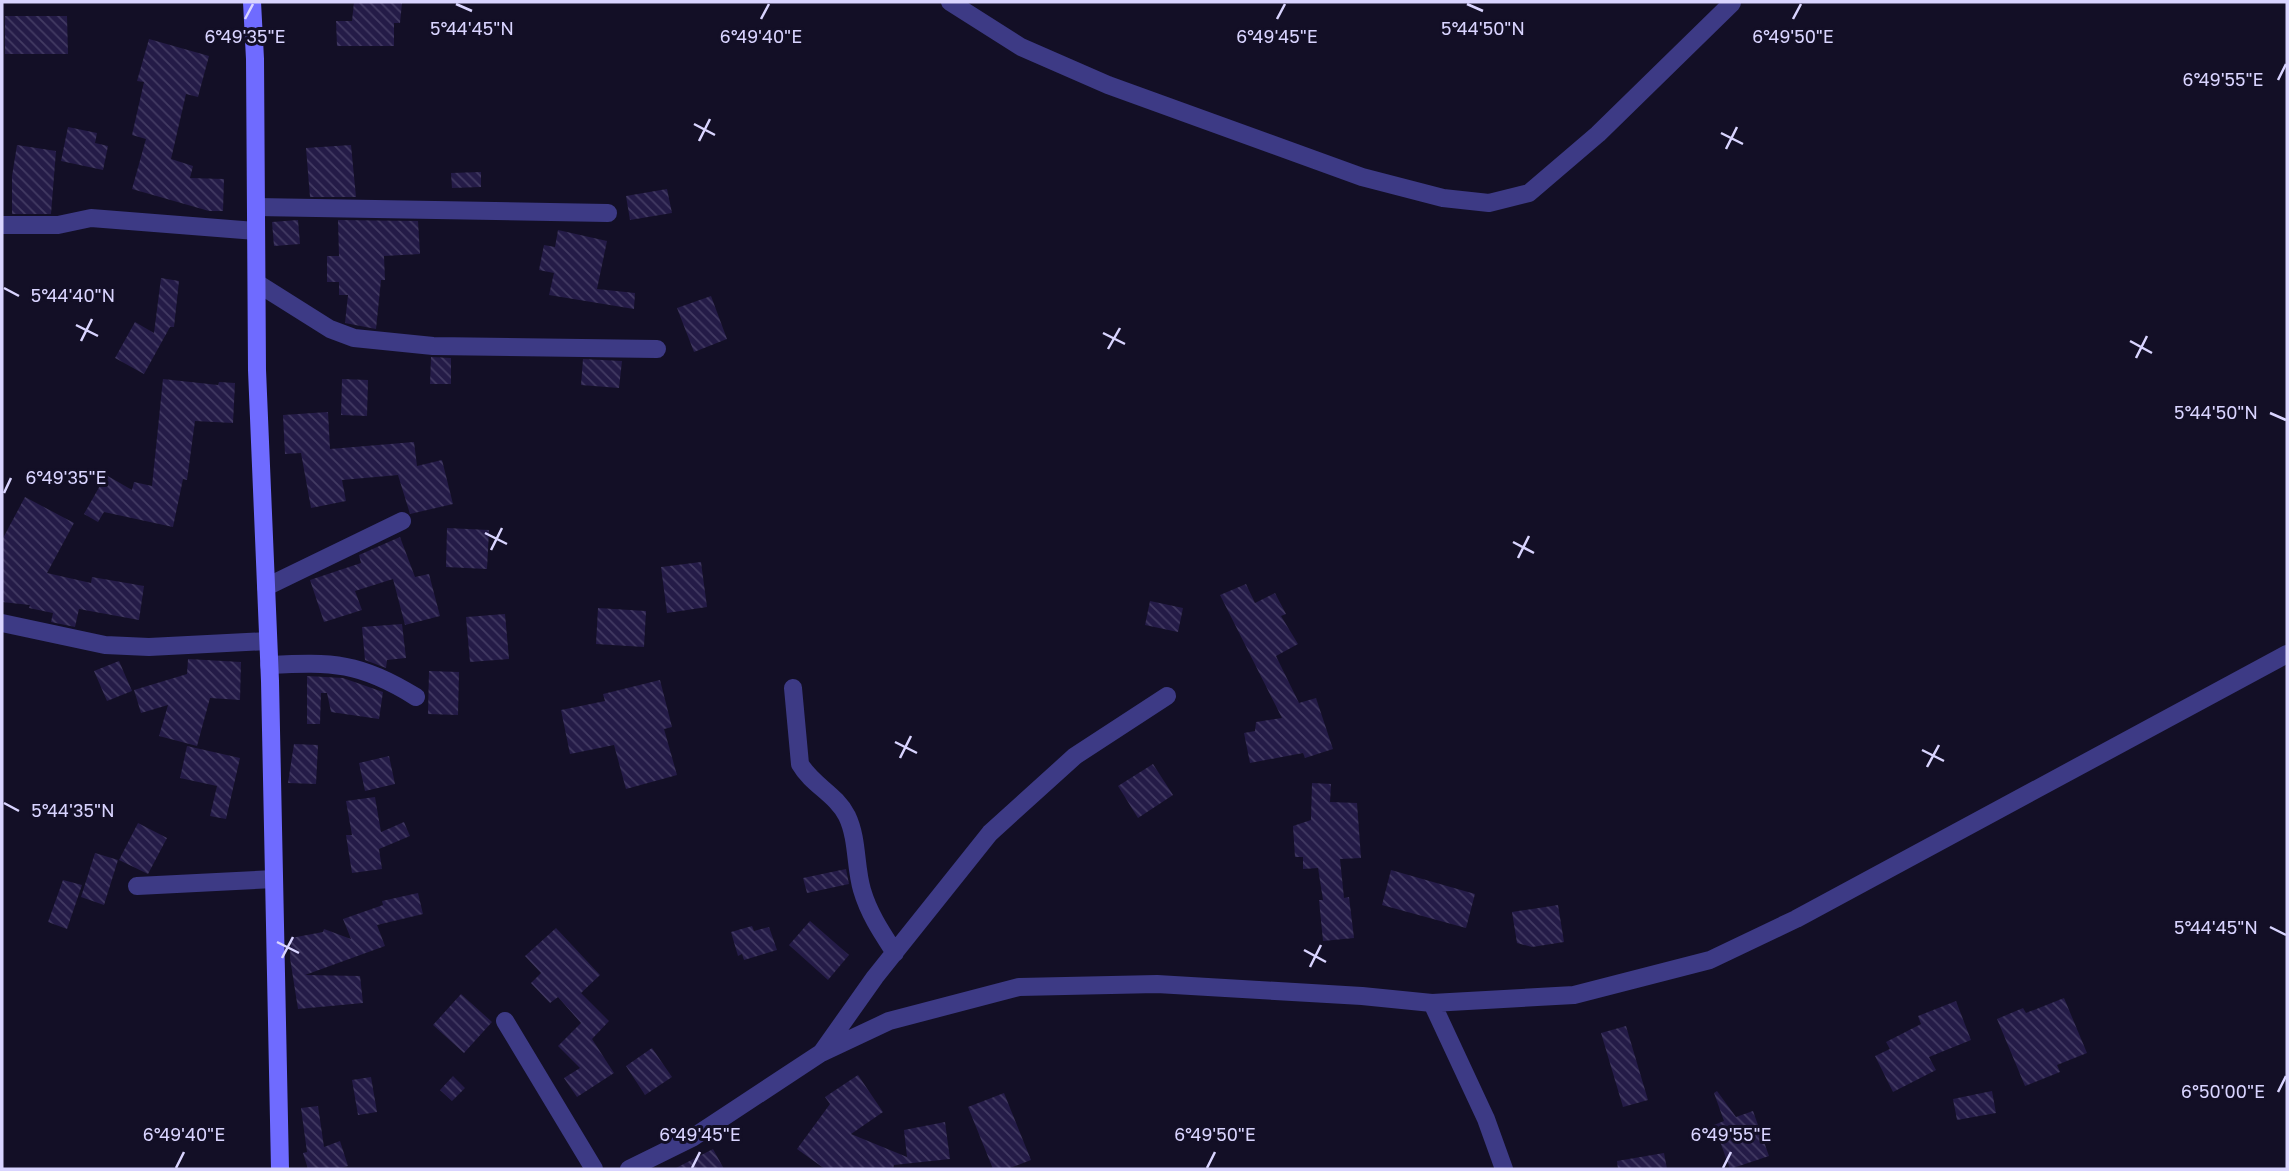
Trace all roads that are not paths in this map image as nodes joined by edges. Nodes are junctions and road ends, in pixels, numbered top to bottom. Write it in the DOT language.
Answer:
graph roads {
  1 [pos="251,2"];
  2 [pos="950,2"];
  3 [pos="1731,3"];
  4 [pos="256,207"];
  5 [pos="608,213"];
  6 [pos="2,225"];
  7 [pos="256,231"];
  8 [pos="257,283"];
  9 [pos="657,349"];
  10 [pos="402,521"];
  11 [pos="266,587"];
  12 [pos="2,623"];
  13 [pos="268,642"];
  14 [pos="2287,654"];
  15 [pos="270,665"];
  16 [pos="793,688"];
  17 [pos="1167,696"];
  18 [pos="415,697"];
  19 [pos="274,879"];
  20 [pos="136,886"];
  21 [pos="895,953"];
  22 [pos="1432,1003"];
  23 [pos="505,1021"];
  24 [pos="821,1053"];
  25 [pos="280,1169"];
  26 [pos="594,1169"];
  27 [pos="629,1169"];
  28 [pos="1504,1169"];
  1 -- 4 [label="main road"];
  2 -- 3 [label="street"];
  4 -- 5 [label="street"];
  4 -- 7 [label="main road"];
  6 -- 7 [label="street"];
  7 -- 8 [label="main road"];
  8 -- 9 [label="street"];
  8 -- 11 [label="main road"];
  10 -- 11 [label="street"];
  11 -- 13 [label="main road"];
  12 -- 13 [label="street"];
  13 -- 15 [label="main road"];
  14 -- 22 [label="street"];
  15 -- 18 [label="street"];
  15 -- 19 [label="main road"];
  16 -- 21 [label="street"];
  17 -- 21 [label="street"];
  19 -- 20 [label="street"];
  19 -- 25 [label="main road"];
  21 -- 24 [label="street"];
  22 -- 24 [label="street"];
  22 -- 28 [label="street"];
  23 -- 26 [label="street"];
  24 -- 27 [label="street"];
}
